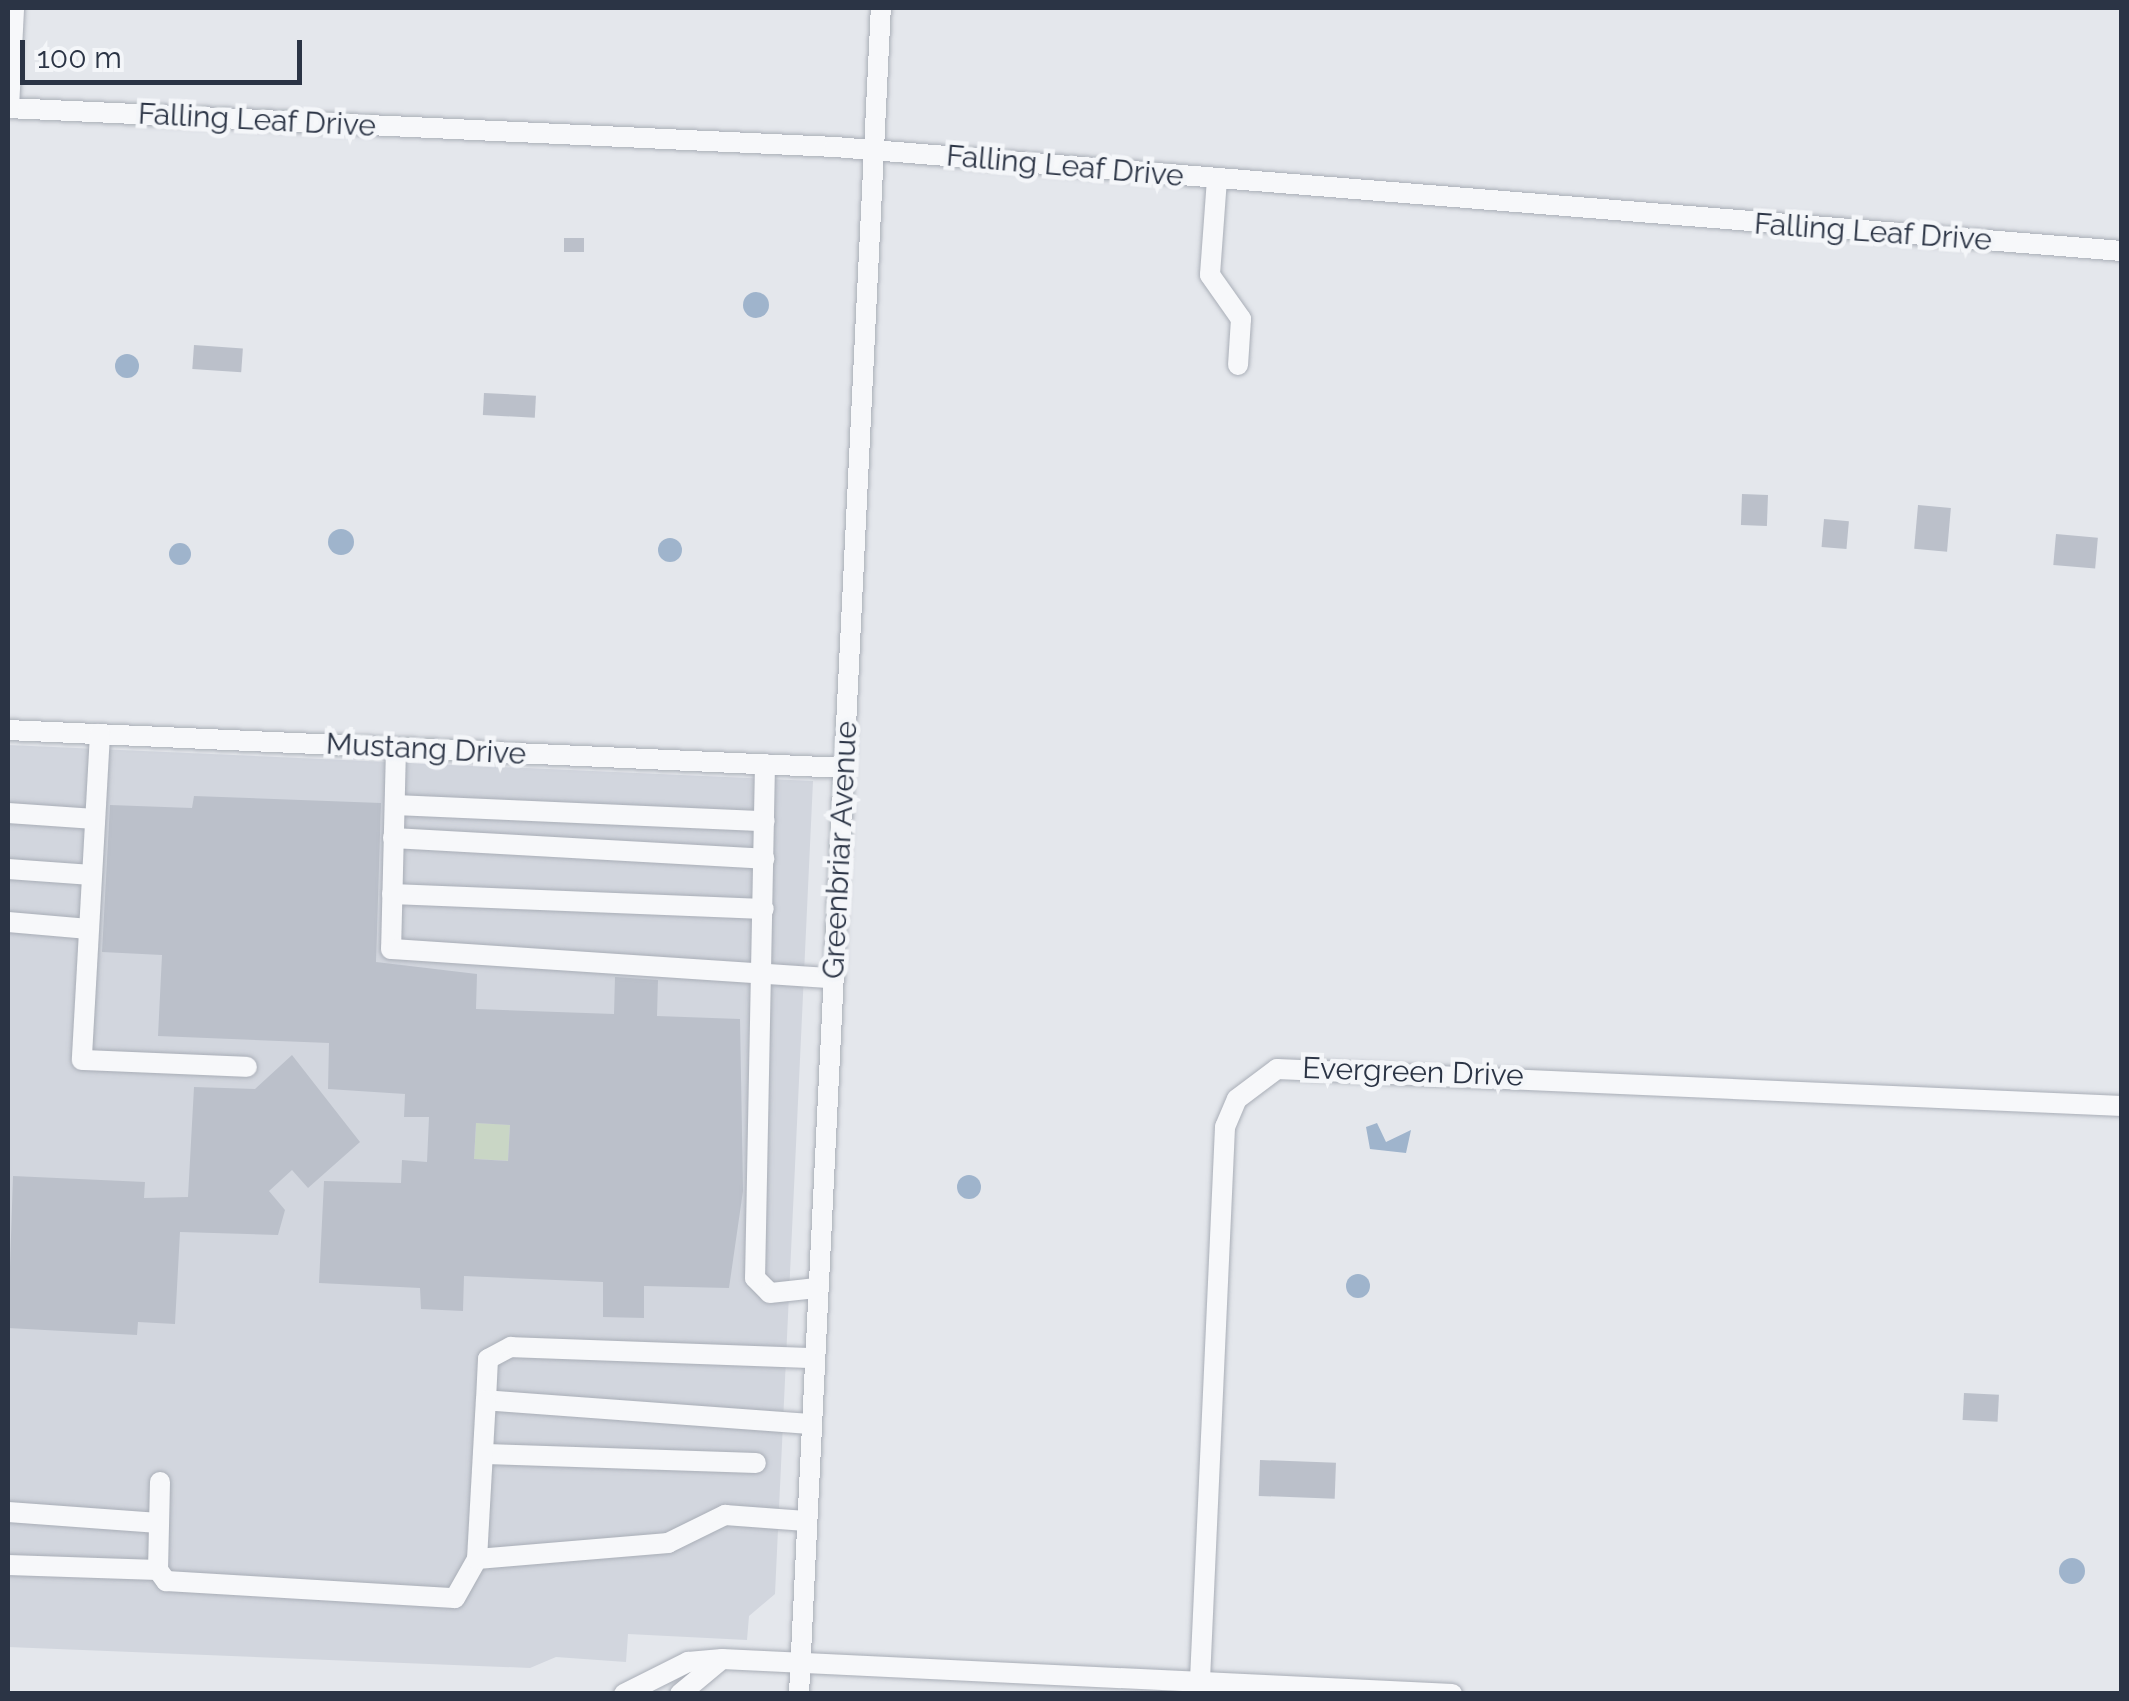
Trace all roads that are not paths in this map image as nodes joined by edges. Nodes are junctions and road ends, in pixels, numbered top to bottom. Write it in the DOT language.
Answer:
graph roads {
  1 [pos="14,8"];
  2 [pos="882,8"];
  3 [pos="8,108"];
  4 [pos="874,150"];
  5 [pos="1216,179"];
  6 [pos="2122,250"];
  7 [pos="1238,366"];
  8 [pos="8,730"];
  9 [pos="100,734"];
  10 [pos="396,748"];
  11 [pos="765,764"];
  12 [pos="844,768"];
  13 [pos="394,805"];
  14 [pos="8,813"];
  15 [pos="95,819"];
  16 [pos="765,821"];
  17 [pos="394,838"];
  18 [pos="764,859"];
  19 [pos="8,869"];
  20 [pos="92,875"];
  21 [pos="392,894"];
  22 [pos="764,909"];
  23 [pos="8,922"];
  24 [pos="89,929"];
  25 [pos="764,973"];
  26 [pos="833,978"];
  27 [pos="246,1067"];
  28 [pos="2122,1106"];
  29 [pos="816,1288"];
  30 [pos="813,1358"];
  31 [pos="486,1400"];
  32 [pos="810,1424"];
  33 [pos="486,1454"];
  34 [pos="756,1463"];
  35 [pos="160,1482"];
  36 [pos="8,1512"];
  37 [pos="806,1521"];
  38 [pos="159,1524"];
  39 [pos="478,1559"];
  40 [pos="8,1565"];
  41 [pos="158,1570"];
  42 [pos="722,1658"];
  43 [pos="800,1660"];
  44 [pos="1200,1680"];
  45 [pos="624,1694"];
  46 [pos="680,1694"];
  47 [pos="798,1694"];
  48 [pos="1452,1694"];
  1 -- 3 [label="street"];
  2 -- 4 [label="street, Greenbriar Avenue"];
  3 -- 4 [label="street, Falling Leaf Drive"];
  4 -- 5 [label="street, Falling Leaf Drive"];
  4 -- 12 [label="street, Greenbriar Avenue"];
  5 -- 6 [label="street, Falling Leaf Drive"];
  5 -- 7 [label="street"];
  8 -- 9 [label="street, Mustang Drive"];
  9 -- 10 [label="street, Mustang Drive"];
  9 -- 15 [label="street"];
  10 -- 11 [label="street, Mustang Drive"];
  10 -- 13 [label="street"];
  11 -- 12 [label="street, Mustang Drive"];
  11 -- 16 [label="street"];
  12 -- 26 [label="street, Greenbriar Avenue"];
  13 -- 16 [label="street"];
  13 -- 17 [label="street"];
  14 -- 15 [label="street"];
  15 -- 20 [label="street"];
  16 -- 18 [label="street"];
  17 -- 18 [label="street"];
  17 -- 21 [label="street"];
  18 -- 22 [label="street"];
  19 -- 20 [label="street"];
  20 -- 24 [label="street"];
  21 -- 22 [label="street"];
  21 -- 25 [label="street"];
  22 -- 25 [label="street"];
  23 -- 24 [label="street"];
  24 -- 27 [label="street"];
  25 -- 26 [label="street"];
  25 -- 29 [label="street"];
  26 -- 29 [label="street, Greenbriar Avenue"];
  28 -- 44 [label="street, Evergreen Drive"];
  29 -- 30 [label="street, Greenbriar Avenue"];
  30 -- 31 [label="street"];
  30 -- 32 [label="street, Greenbriar Avenue"];
  31 -- 32 [label="street"];
  31 -- 33 [label="street"];
  32 -- 37 [label="street, Greenbriar Avenue"];
  33 -- 34 [label="street"];
  33 -- 39 [label="street"];
  35 -- 38 [label="street"];
  36 -- 38 [label="street"];
  37 -- 39 [label="street"];
  37 -- 43 [label="street, Greenbriar Avenue"];
  38 -- 41 [label="street"];
  39 -- 41 [label="street"];
  40 -- 41 [label="street"];
  42 -- 43 [label="street"];
  42 -- 45 [label="street"];
  42 -- 46 [label="street"];
  43 -- 44 [label="street"];
  43 -- 47 [label="street, Greenbriar Avenue"];
  44 -- 48 [label="street"];
}
